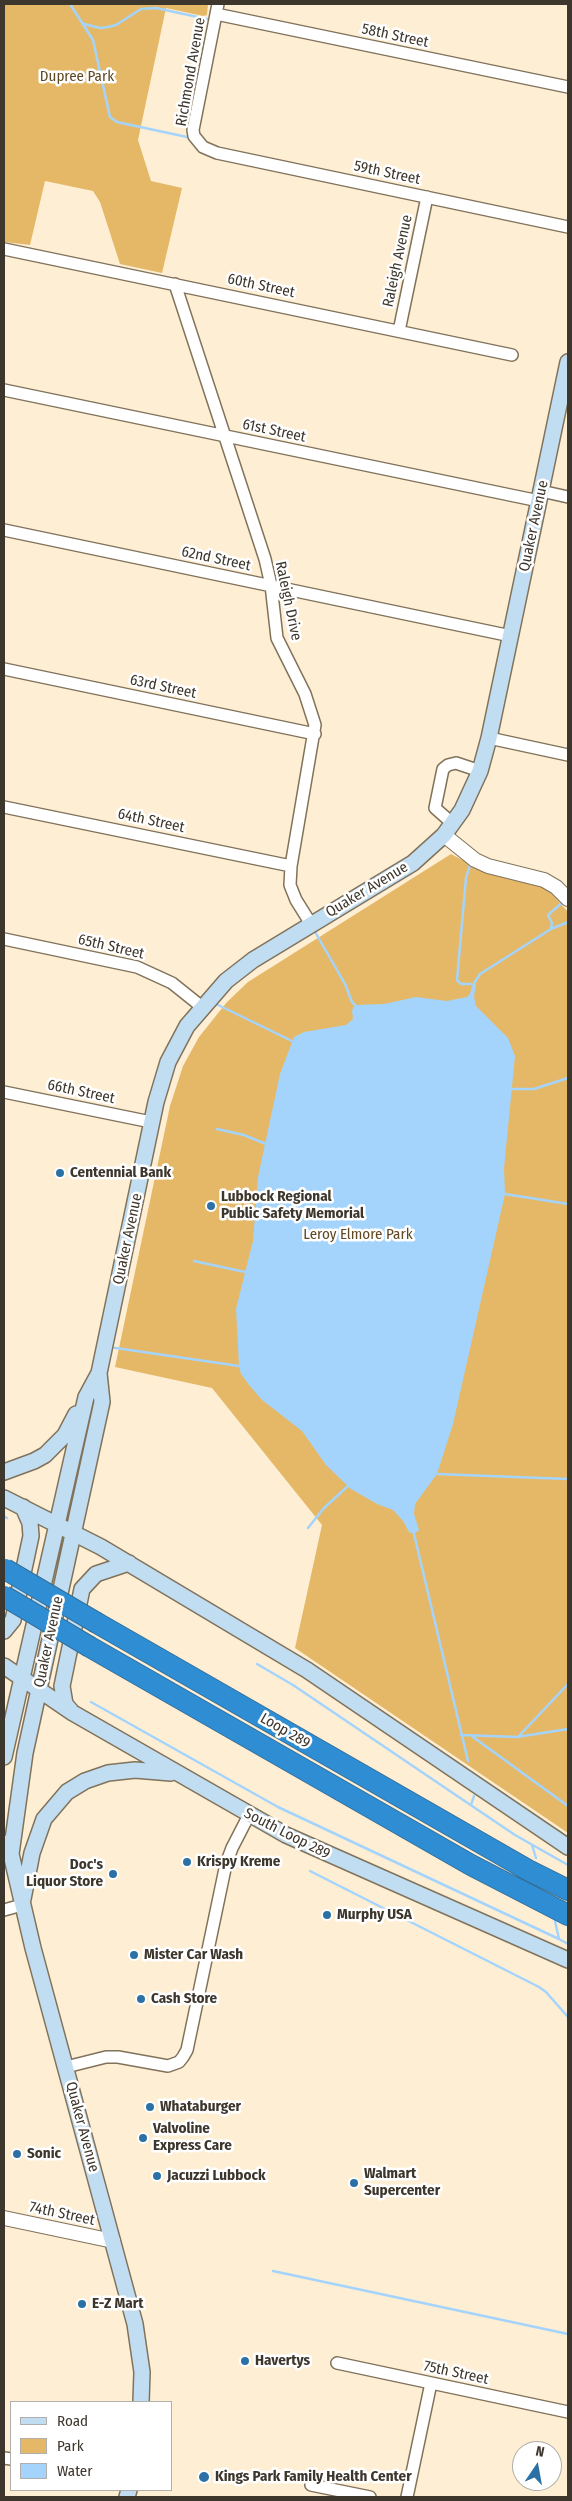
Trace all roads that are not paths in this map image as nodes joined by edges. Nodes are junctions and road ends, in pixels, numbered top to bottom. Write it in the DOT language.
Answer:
graph roads {
  1 [pos="217,9"];
  2 [pos="568,87"];
  3 [pos="201,145"];
  4 [pos="427,197"];
  5 [pos="568,227"];
  6 [pos="4,249"];
  7 [pos="175,284"];
  8 [pos="399,331"];
  9 [pos="512,355"];
  10 [pos="568,366"];
  11 [pos="4,390"];
  12 [pos="223,436"];
  13 [pos="540,496"];
  14 [pos="568,496"];
  15 [pos="4,530"];
  16 [pos="271,585"];
  17 [pos="510,636"];
  18 [pos="4,669"];
  19 [pos="315,734"];
  20 [pos="489,738"];
  21 [pos="568,755"];
  22 [pos="480,771"];
  23 [pos="4,807"];
  24 [pos="448,829"];
  25 [pos="291,866"];
  26 [pos="568,899"];
  27 [pos="311,924"];
  28 [pos="4,939"];
  29 [pos="202,1007"];
  30 [pos="4,1092"];
  31 [pos="151,1122"];
  32 [pos="99,1372"];
  33 [pos="86,1397"];
  34 [pos="4,1472"];
  35 [pos="4,1498"];
  36 [pos="23,1507"];
  37 [pos="56,1524"];
  38 [pos="74,1533"];
  39 [pos="129,1563"];
  40 [pos="4,1569"];
  41 [pos="4,1596"];
  42 [pos="4,1631"];
  43 [pos="4,1666"];
  44 [pos="21,1678"];
  45 [pos="39,1690"];
  46 [pos="73,1713"];
  47 [pos="4,1757"];
  48 [pos="176,1773"];
  49 [pos="249,1815"];
  50 [pos="568,1847"];
  51 [pos="7,1848"];
  52 [pos="568,1890"];
  53 [pos="22,1905"];
  54 [pos="4,1910"];
  55 [pos="568,1916"];
  56 [pos="568,1960"];
  57 [pos="66,2068"];
  58 [pos="4,2218"];
  59 [pos="113,2241"];
  60 [pos="337,2363"];
  61 [pos="431,2383"];
  62 [pos="141,2401"];
  63 [pos="568,2412"];
  64 [pos="311,2485"];
  65 [pos="370,2497"];
  66 [pos="407,2497"];
  1 -- 2 [label="street, 58th Street"];
  1 -- 3 [label="street, Richmond Avenue"];
  3 -- 4 [label="street, 59th Street"];
  4 -- 5 [label="street, 59th Street"];
  4 -- 8 [label="street, Raleigh Avenue"];
  6 -- 7 [label="street, 60th Street"];
  7 -- 8 [label="street, 60th Street"];
  7 -- 12 [label="street, Raleigh Drive"];
  8 -- 9 [label="street, 60th Street"];
  10 -- 13 [label="main road, Quaker Avenue"];
  11 -- 12 [label="street, 61st Street"];
  12 -- 13 [label="street, 61st Street"];
  12 -- 16 [label="street, Raleigh Drive"];
  13 -- 14 [label="street, 61st Street"];
  13 -- 17 [label="main road, Quaker Avenue"];
  15 -- 16 [label="street, 62nd Street"];
  16 -- 17 [label="street, 62nd Street"];
  16 -- 19 [label="street, Raleigh Drive"];
  17 -- 20 [label="main road, Quaker Avenue"];
  18 -- 19 [label="street, 63rd Street"];
  19 -- 25 [label="street, Raleigh Drive"];
  20 -- 21 [label="street"];
  20 -- 22 [label="main road, Quaker Avenue"];
  22 -- 24 [label="main road, Quaker Avenue"];
  22 -- 24 [label="street"];
  23 -- 25 [label="street, 64th Street"];
  24 -- 26 [label="street"];
  24 -- 27 [label="main road, Quaker Avenue"];
  25 -- 27 [label="street, Raleigh Drive"];
  27 -- 29 [label="main road, Quaker Avenue"];
  28 -- 29 [label="street, 65th Street"];
  29 -- 31 [label="main road, Quaker Avenue"];
  30 -- 31 [label="street, 66th Street"];
  31 -- 32 [label="main road, Quaker Avenue"];
  32 -- 33 [label="main road, Quaker Avenue"];
  32 -- 38 [label="main road, Quaker Avenue"];
  33 -- 34 [label="main road"];
  33 -- 37 [label="main road, Quaker Avenue"];
  35 -- 36 [label="main road"];
  36 -- 37 [label="main road"];
  36 -- 42 [label="main road"];
  37 -- 38 [label="main road"];
  37 -- 44 [label="main road, Quaker Avenue"];
  38 -- 39 [label="main road"];
  38 -- 45 [label="main road, Quaker Avenue"];
  39 -- 46 [label="main road"];
  39 -- 50 [label="main road"];
  40 -- 52 [label="highway, Loop 289, bridge"];
  41 -- 55 [label="highway, Loop 289, bridge"];
  43 -- 44 [label="main road, South Loop 289"];
  44 -- 45 [label="main road, South Loop 289"];
  44 -- 47 [label="main road, Quaker Avenue"];
  45 -- 46 [label="main road, South Loop 289"];
  45 -- 51 [label="main road, Quaker Avenue"];
  46 -- 48 [label="main road, South Loop 289"];
  48 -- 49 [label="main road, South Loop 289"];
  48 -- 53 [label="main road"];
  49 -- 56 [label="main road, South Loop 289"];
  49 -- 57 [label="street"];
  51 -- 53 [label="main road, Quaker Avenue"];
  53 -- 54 [label="street"];
  53 -- 57 [label="main road, Quaker Avenue"];
  57 -- 59 [label="main road, Quaker Avenue"];
  58 -- 59 [label="street, 74th Street"];
  59 -- 62 [label="main road, Quaker Avenue"];
  60 -- 61 [label="street, 75th Street"];
  61 -- 63 [label="street, 75th Street"];
  61 -- 66 [label="street"];
  64 -- 65 [label="street"];
}
